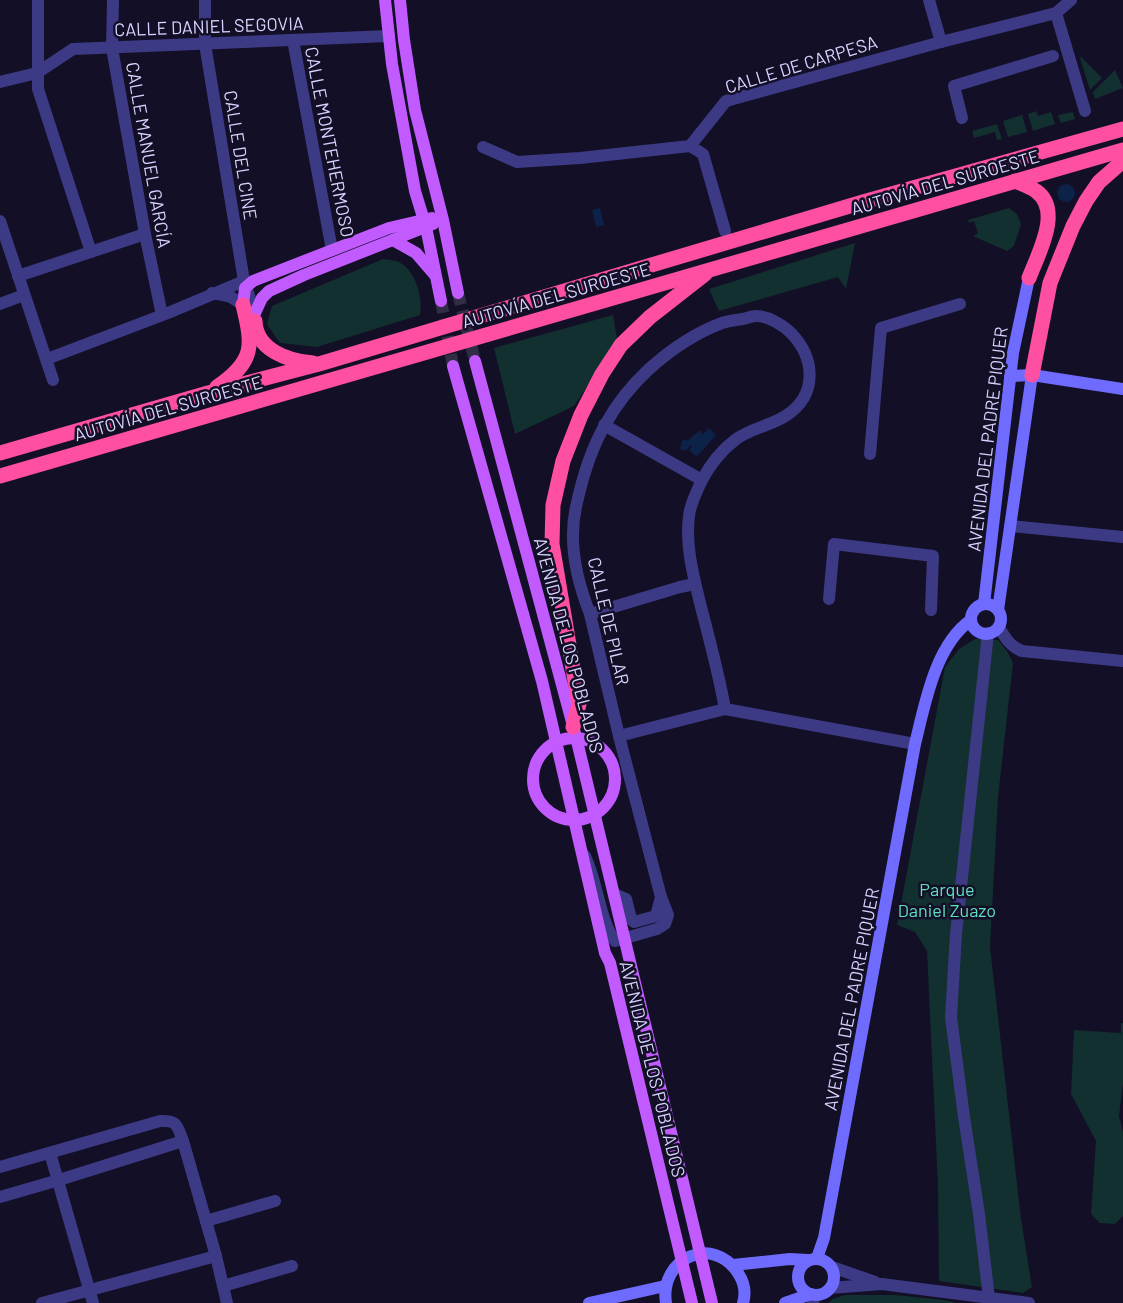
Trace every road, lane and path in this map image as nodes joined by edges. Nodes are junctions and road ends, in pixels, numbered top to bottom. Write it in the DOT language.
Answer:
graph roads {
  1 [pos="38,0"];
  2 [pos="113,0"];
  3 [pos="205,0"];
  4 [pos="385,0"];
  5 [pos="400,0"];
  6 [pos="929,0"];
  7 [pos="1071,0"];
  8 [pos="1056,13"];
  9 [pos="389,36"];
  10 [pos="293,40"];
  11 [pos="940,42"];
  12 [pos="205,44"];
  13 [pos="112,48"];
  14 [pos="1053,56"];
  15 [pos="38,73"];
  16 [pos="0,82"];
  17 [pos="1085,110"];
  18 [pos="962,118"];
  19 [pos="1123,129"];
  20 [pos="690,146"];
  21 [pos="483,147"];
  22 [pos="1123,150"];
  23 [pos="1123,161"];
  24 [pos="1015,181"];
  25 [pos="415,192"];
  26 [pos="442,219"];
  27 [pos="0,221"];
  28 [pos="425,223"];
  29 [pos="725,231"];
  30 [pos="145,234"];
  31 [pos="393,234"];
  32 [pos="332,250"];
  33 [pos="1039,251"];
  34 [pos="91,252"];
  35 [pos="1060,259"];
  36 [pos="712,269"];
  37 [pos="435,275"];
  38 [pos="18,276"];
  39 [pos="1029,278"];
  40 [pos="244,284"];
  41 [pos="458,293"];
  42 [pos="212,294"];
  43 [pos="24,295"];
  44 [pos="441,301"];
  45 [pos="249,303"];
  46 [pos="0,304"];
  47 [pos="960,304"];
  48 [pos="162,315"];
  49 [pos="47,359"];
  50 [pos="476,361"];
  51 [pos="319,364"];
  52 [pos="453,366"];
  53 [pos="1032,375"];
  54 [pos="1010,376"];
  55 [pos="53,380"];
  56 [pos="1123,388"];
  57 [pos="208,393"];
  58 [pos="604,426"];
  59 [pos="0,453"];
  60 [pos="870,454"];
  61 [pos="0,476"];
  62 [pos="702,480"];
  63 [pos="1010,526"];
  64 [pos="1123,537"];
  65 [pos="695,584"];
  66 [pos="829,598"];
  67 [pos="984,604"];
  68 [pos="931,610"];
  69 [pos="998,610"];
  70 [pos="590,614"];
  71 [pos="971,620"];
  72 [pos="993,630"];
  73 [pos="1123,660"];
  74 [pos="725,709"];
  75 [pos="574,732"];
  76 [pos="619,736"];
  77 [pos="557,742"];
  78 [pos="915,744"];
  79 [pos="594,816"];
  80 [pos="575,820"];
  81 [pos="579,844"];
  82 [pos="614,894"];
  83 [pos="661,897"];
  84 [pos="624,939"];
  85 [pos="182,1141"];
  86 [pos="50,1153"];
  87 [pos="0,1167"];
  88 [pos="59,1180"];
  89 [pos="0,1196"];
  90 [pos="275,1201"];
  91 [pos="206,1221"];
  92 [pos="700,1253"];
  93 [pos="216,1256"];
  94 [pos="812,1259"];
  95 [pos="682,1260"];
  96 [pos="733,1265"];
  97 [pos="292,1266"];
  98 [pos="832,1268"];
  99 [pos="882,1284"];
  100 [pos="223,1286"];
  101 [pos="665,1286"];
  102 [pos="830,1288"];
  103 [pos="92,1297"];
  104 [pos="813,1297"];
  105 [pos="989,1298"];
  106 [pos="42,1303"];
  107 [pos="227,1303"];
  108 [pos="588,1303"];
  109 [pos="666,1303"];
  110 [pos="692,1303"];
  111 [pos="712,1303"];
  112 [pos="743,1303"];
  113 [pos="786,1303"];
  114 [pos="1029,1303"];
  1 -- 15 [label="street"];
  2 -- 13 [label="street, CALLE MANUEL GARCÍA"];
  3 -- 12 [label="street, CALLE DEL CINE"];
  4 -- 9 [label="main road"];
  5 -- 26 [label="main road"];
  6 -- 11 [label="street"];
  7 -- 8 [label="street"];
  8 -- 11 [label="street, CALLE DE CARPESA"];
  8 -- 17 [label="street"];
  9 -- 10 [label="street, CALLE DANIEL SEGOVIA"];
  9 -- 25 [label="main road"];
  10 -- 12 [label="street, CALLE DANIEL SEGOVIA"];
  10 -- 32 [label="street, CALLE MONTEHERMOSO"];
  11 -- 20 [label="street, CALLE DE CARPESA"];
  12 -- 13 [label="street, CALLE DANIEL SEGOVIA"];
  12 -- 40 [label="street, CALLE DEL CINE"];
  13 -- 15 [label="street, CALLE DANIEL SEGOVIA"];
  13 -- 30 [label="street, CALLE MANUEL GARCÍA"];
  14 -- 18 [label="street"];
  15 -- 16 [label="street, CALLE DANIEL SEGOVIA"];
  15 -- 34 [label="street"];
  19 -- 51 [label="highway, AUTOVÍA DEL SUROESTE"];
  20 -- 21 [label="street"];
  20 -- 29 [label="street"];
  22 -- 24 [label="highway, AUTOVÍA DEL SUROESTE"];
  23 -- 35 [label="highway"];
  24 -- 33 [label="highway"];
  24 -- 36 [label="highway, AUTOVÍA DEL SUROESTE"];
  25 -- 28 [label="main road"];
  25 -- 31 [label="main road"];
  26 -- 28 [label="main road"];
  26 -- 41 [label="main road"];
  27 -- 38 [label="street"];
  28 -- 31 [label="main road"];
  28 -- 37 [label="main road"];
  30 -- 34 [label="street"];
  30 -- 48 [label="street, CALLE MANUEL GARCÍA"];
  31 -- 32 [label="main road"];
  31 -- 37 [label="main road"];
  31 -- 45 [label="main road"];
  32 -- 40 [label="main road"];
  33 -- 35 [label="highway"];
  33 -- 39 [label="highway"];
  34 -- 38 [label="street"];
  35 -- 53 [label="highway"];
  36 -- 61 [label="highway, AUTOVÍA DEL SUROESTE"];
  36 -- 75 [label="highway"];
  37 -- 44 [label="main road"];
  38 -- 43 [label="street"];
  39 -- 54 [label="street, AVENIDA DEL PADRE PIQUER"];
  40 -- 42 [label="street"];
  40 -- 45 [label="main road"];
  42 -- 45 [label="street"];
  42 -- 48 [label="street"];
  43 -- 46 [label="street"];
  43 -- 49 [label="street"];
  45 -- 51 [label="highway"];
  45 -- 57 [label="highway"];
  47 -- 60 [label="street"];
  48 -- 49 [label="street"];
  49 -- 55 [label="street"];
  50 -- 75 [label="main road, AVENIDA DE LOS POBLADOS"];
  51 -- 57 [label="highway, AUTOVÍA DEL SUROESTE"];
  52 -- 77 [label="main road, AVENIDA DE LOS POBLADOS"];
  53 -- 54 [label="street"];
  53 -- 56 [label="street"];
  53 -- 63 [label="street, AVENIDA DEL PADRE PIQUER"];
  54 -- 67 [label="street, AVENIDA DEL PADRE PIQUER"];
  57 -- 59 [label="highway, AUTOVÍA DEL SUROESTE"];
  58 -- 62 [label="street"];
  58 -- 62 [label="street, CALLE DE PILAR"];
  58 -- 70 [label="street, CALLE DE PILAR"];
  62 -- 65 [label="street, CALLE DE PILAR"];
  63 -- 64 [label="street"];
  63 -- 69 [label="street, AVENIDA DEL PADRE PIQUER"];
  65 -- 70 [label="street"];
  65 -- 74 [label="street, CALLE DE PILAR"];
  66 -- 68 [label="street"];
  67 -- 69 [label="street"];
  67 -- 71 [label="street"];
  69 -- 72 [label="street"];
  70 -- 76 [label="street, CALLE DE PILAR"];
  71 -- 72 [label="street"];
  71 -- 78 [label="street, AVENIDA DEL PADRE PIQUER"];
  72 -- 73 [label="street"];
  72 -- 105 [label="street"];
  74 -- 76 [label="street"];
  74 -- 78 [label="street"];
  75 -- 77 [label="main road"];
  75 -- 79 [label="main road, AVENIDA DE LOS POBLADOS"];
  75 -- 79 [label="main road"];
  76 -- 83 [label="street, CALLE DE PILAR"];
  77 -- 80 [label="main road, AVENIDA DE LOS POBLADOS"];
  77 -- 80 [label="main road"];
  78 -- 94 [label="street, AVENIDA DEL PADRE PIQUER"];
  79 -- 80 [label="main road"];
  79 -- 82 [label="main road, AVENIDA DE LOS POBLADOS"];
  80 -- 81 [label="main road, AVENIDA DE LOS POBLADOS"];
  81 -- 84 [label="street, AVENIDA DE LOS POBLADOS"];
  81 -- 95 [label="main road, AVENIDA DE LOS POBLADOS"];
  82 -- 83 [label="street"];
  82 -- 84 [label="main road, AVENIDA DE LOS POBLADOS"];
  83 -- 84 [label="street, CALLE DE PILAR"];
  84 -- 92 [label="main road, AVENIDA DE LOS POBLADOS"];
  85 -- 86 [label="street"];
  85 -- 88 [label="street"];
  85 -- 91 [label="street"];
  86 -- 87 [label="street"];
  86 -- 88 [label="street"];
  88 -- 89 [label="street"];
  88 -- 103 [label="street"];
  90 -- 91 [label="street"];
  91 -- 93 [label="street"];
  92 -- 95 [label="street"];
  92 -- 96 [label="street"];
  92 -- 111 [label="main road, AVENIDA DE LOS POBLADOS"];
  93 -- 100 [label="street"];
  93 -- 103 [label="street"];
  94 -- 96 [label="street"];
  94 -- 98 [label="street"];
  94 -- 104 [label="street, AVENIDA DEL PADRE PIQUER"];
  95 -- 101 [label="street"];
  95 -- 110 [label="main road, AVENIDA DE LOS POBLADOS"];
  96 -- 112 [label="street"];
  97 -- 100 [label="street"];
  98 -- 99 [label="street"];
  98 -- 102 [label="street"];
  99 -- 102 [label="street"];
  99 -- 105 [label="street"];
  100 -- 107 [label="street"];
  101 -- 108 [label="street"];
  101 -- 109 [label="street"];
  102 -- 104 [label="street"];
  103 -- 106 [label="street"];
  104 -- 113 [label="street"];
  105 -- 114 [label="street"];
}
